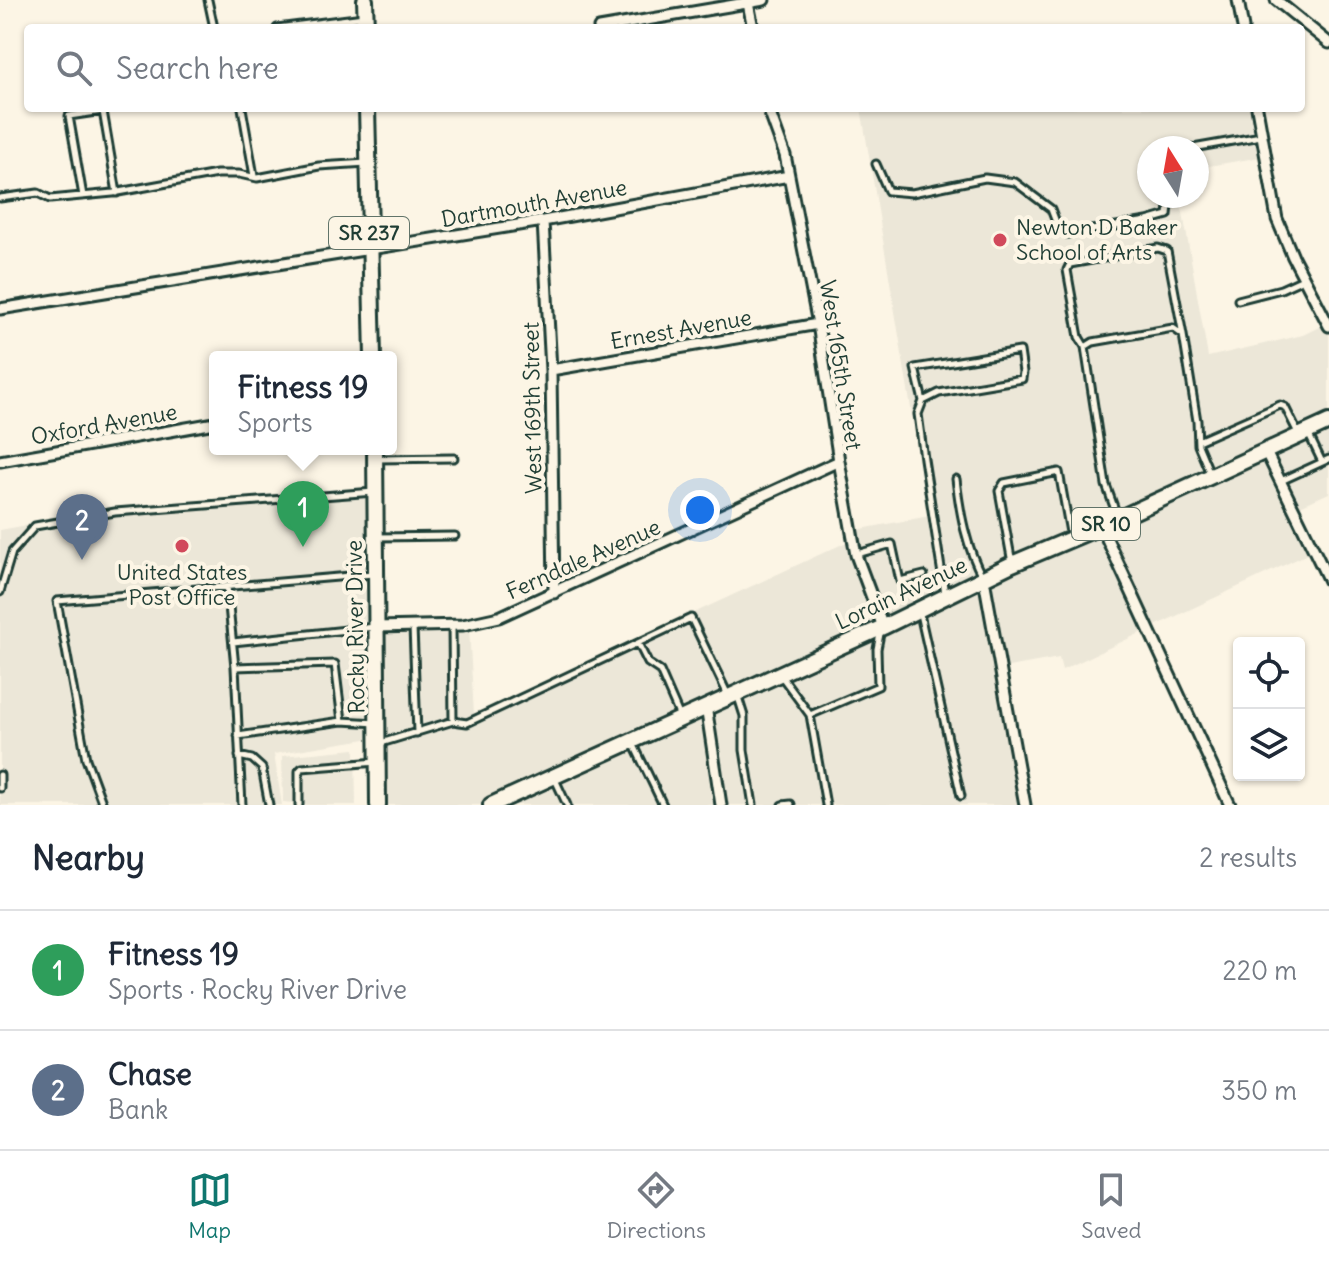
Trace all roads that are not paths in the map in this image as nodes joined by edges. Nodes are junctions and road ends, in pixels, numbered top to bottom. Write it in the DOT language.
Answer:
graph roads {
  1 [pos="208,0"];
  2 [pos="365,0"];
  3 [pos="764,0"];
  4 [pos="1238,0"];
  5 [pos="1276,0"];
  6 [pos="748,3"];
  7 [pos="366,22"];
  8 [pos="213,24"];
  9 [pos="336,24"];
  10 [pos="623,24"];
  11 [pos="752,24"];
  12 [pos="1242,24"];
  13 [pos="1329,43"];
  14 [pos="96,112"];
  15 [pos="103,112"];
  16 [pos="243,112"];
  17 [pos="367,112"];
  18 [pos="769,112"];
  19 [pos="1258,112"];
  20 [pos="1262,136"];
  21 [pos="1209,145"];
  22 [pos="368,163"];
  23 [pos="876,164"];
  24 [pos="254,176"];
  25 [pos="789,176"];
  26 [pos="117,193"];
  27 [pos="83,196"];
  28 [pos="0,198"];
  29 [pos="1169,208"];
  30 [pos="543,221"];
  31 [pos="370,248"];
  32 [pos="1303,279"];
  33 [pos="1238,300"];
  34 [pos="0,309"];
  35 [pos="818,324"];
  36 [pos="1329,326"];
  37 [pos="1183,335"];
  38 [pos="1085,347"];
  39 [pos="373,351"];
  40 [pos="551,370"];
  41 [pos="923,401"];
  42 [pos="1329,422"];
  43 [pos="209,424"];
  44 [pos="1304,434"];
  45 [pos="1198,441"];
  46 [pos="1266,452"];
  47 [pos="375,455"];
  48 [pos="395,455"];
  49 [pos="454,458"];
  50 [pos="1329,459"];
  51 [pos="0,461"];
  52 [pos="839,461"];
  53 [pos="1322,462"];
  54 [pos="1212,477"];
  55 [pos="956,479"];
  56 [pos="1280,482"];
  57 [pos="375,492"];
  58 [pos="1118,519"];
  59 [pos="1101,526"];
  60 [pos="455,536"];
  61 [pos="376,537"];
  62 [pos="1071,539"];
  63 [pos="856,555"];
  64 [pos="1012,564"];
  65 [pos="376,573"];
  66 [pos="924,575"];
  67 [pos="984,579"];
  68 [pos="1329,581"];
  69 [pos="227,586"];
  70 [pos="0,592"];
  71 [pos="554,593"];
  72 [pos="946,595"];
  73 [pos="918,609"];
  74 [pos="452,625"];
  75 [pos="413,626"];
  76 [pos="376,627"];
  77 [pos="883,627"];
  78 [pos="233,642"];
  79 [pos="638,643"];
  80 [pos="235,667"];
  81 [pos="779,673"];
  82 [pos="732,694"];
  83 [pos="706,706"];
  84 [pos="810,715"];
  85 [pos="681,718"];
  86 [pos="342,721"];
  87 [pos="453,721"];
  88 [pos="378,724"];
  89 [pos="417,733"];
  90 [pos="238,736"];
  91 [pos="632,740"];
  92 [pos="378,744"];
  93 [pos="239,756"];
  94 [pos="378,762"];
  95 [pos="0,775"];
  96 [pos="554,776"];
  97 [pos="0,788"];
  98 [pos="961,796"];
  99 [pos="791,804"];
  100 [pos="103,805"];
  101 [pos="242,805"];
  102 [pos="269,805"];
  103 [pos="299,805"];
  104 [pos="378,805"];
  105 [pos="491,805"];
  106 [pos="567,805"];
  107 [pos="663,805"];
  108 [pos="721,805"];
  109 [pos="753,805"];
  110 [pos="782,805"];
  111 [pos="826,805"];
  112 [pos="1025,805"];
  113 [pos="1230,805"];
  1 -- 8 [label="lane"];
  2 -- 7 [label="main road"];
  3 -- 6 [label="street"];
  4 -- 12 [label="street"];
  5 -- 13 [label="street"];
  6 -- 10 [label="street"];
  6 -- 11 [label="street"];
  7 -- 9 [label="lane"];
  14 -- 27 [label="lane"];
  15 -- 26 [label="lane"];
  16 -- 24 [label="lane"];
  17 -- 22 [label="main road, SR 237"];
  18 -- 25 [label="street, West 165th Street"];
  19 -- 20 [label="street"];
  20 -- 21 [label="lane"];
  20 -- 32 [label="street"];
  22 -- 24 [label="lane"];
  22 -- 31 [label="main road, SR 237"];
  23 -- 29 [label="lane"];
  24 -- 26 [label="lane"];
  25 -- 30 [label="street, Dartmouth Avenue"];
  25 -- 35 [label="street, West 165th Street"];
  26 -- 27 [label="lane"];
  27 -- 28 [label="lane"];
  30 -- 31 [label="street, Dartmouth Avenue"];
  30 -- 40 [label="street, West 169th Street"];
  31 -- 34 [label="street, Dartmouth Avenue"];
  31 -- 39 [label="main road, SR 237"];
  32 -- 33 [label="lane"];
  32 -- 36 [label="street"];
  35 -- 40 [label="street, Ernest Avenue"];
  35 -- 52 [label="street, West 165th Street"];
  37 -- 38 [label="lane"];
  37 -- 38 [label="lane"];
  37 -- 45 [label="lane"];
  38 -- 58 [label="lane"];
  40 -- 71 [label="street, West 169th Street"];
  41 -- 41 [label="lane"];
  41 -- 72 [label="lane"];
  42 -- 44 [label="main road, Lorain Avenue / SR 10"];
  43 -- 51 [label="street, Oxford Avenue"];
  44 -- 45 [label="lane"];
  44 -- 46 [label="main road, Lorain Avenue / SR 10"];
  44 -- 53 [label="lane"];
  45 -- 54 [label="lane"];
  46 -- 54 [label="main road, Lorain Avenue / SR 10"];
  46 -- 56 [label="street"];
  47 -- 57 [label="main road, Rocky River Drive"];
  48 -- 49 [label="lane"];
  50 -- 53 [label="lane"];
  52 -- 63 [label="street, West 165th Street"];
  52 -- 71 [label="street, Ferndale Avenue"];
  53 -- 56 [label="lane"];
  54 -- 58 [label="main road, Lorain Avenue / SR 10"];
  55 -- 67 [label="lane"];
  56 -- 68 [label="street"];
  57 -- 61 [label="main road, Rocky River Drive"];
  57 -- 70 [label="lane"];
  58 -- 59 [label="main road, Lorain Avenue / SR 10"];
  59 -- 62 [label="main road, Lorain Avenue / SR 10"];
  59 -- 113 [label="street"];
  60 -- 61 [label="lane"];
  61 -- 65 [label="main road, Rocky River Drive"];
  62 -- 64 [label="main road, Lorain Avenue / SR 10"];
  62 -- 64 [label="lane"];
  63 -- 66 [label="lane"];
  63 -- 77 [label="street, West 165th Street"];
  64 -- 67 [label="main road, Lorain Avenue / SR 10"];
  65 -- 69 [label="lane"];
  65 -- 76 [label="main road, Rocky River Drive"];
  67 -- 72 [label="main road, Lorain Avenue / SR 10"];
  67 -- 112 [label="street"];
  69 -- 78 [label="lane"];
  69 -- 100 [label="lane"];
  71 -- 74 [label="street, Ferndale Avenue"];
  72 -- 73 [label="main road, Lorain Avenue / SR 10"];
  73 -- 77 [label="main road, Lorain Avenue / SR 10"];
  73 -- 98 [label="lane"];
  74 -- 75 [label="street, Ferndale Avenue"];
  74 -- 87 [label="lane"];
  75 -- 76 [label="street, Ferndale Avenue"];
  75 -- 89 [label="lane"];
  76 -- 78 [label="lane"];
  76 -- 88 [label="main road, Rocky River Drive"];
  77 -- 81 [label="main road, Lorain Avenue / SR 10"];
  77 -- 84 [label="lane"];
  78 -- 80 [label="lane"];
  79 -- 82 [label="lane"];
  79 -- 85 [label="lane"];
  79 -- 87 [label="lane"];
  80 -- 86 [label="lane"];
  80 -- 90 [label="lane"];
  81 -- 82 [label="main road, Lorain Avenue / SR 10"];
  81 -- 84 [label="lane"];
  82 -- 83 [label="main road, Lorain Avenue / SR 10"];
  82 -- 109 [label="lane"];
  83 -- 85 [label="main road, Lorain Avenue / SR 10"];
  83 -- 108 [label="street"];
  84 -- 111 [label="lane"];
  85 -- 91 [label="main road, Lorain Avenue / SR 10"];
  86 -- 88 [label="lane"];
  86 -- 90 [label="lane"];
  87 -- 89 [label="lane"];
  88 -- 92 [label="main road, Rocky River Drive"];
  89 -- 92 [label="lane"];
  90 -- 93 [label="lane"];
  91 -- 96 [label="main road, Lorain Avenue / SR 10"];
  91 -- 107 [label="lane"];
  92 -- 94 [label="main road, Rocky River Drive"];
  93 -- 101 [label="lane"];
  93 -- 102 [label="lane"];
  94 -- 103 [label="lane"];
  94 -- 104 [label="main road, Rocky River Drive"];
  95 -- 97 [label="lane"];
  96 -- 105 [label="main road, Lorain Avenue / SR 10"];
  96 -- 106 [label="lane"];
  99 -- 110 [label="lane"];
}
